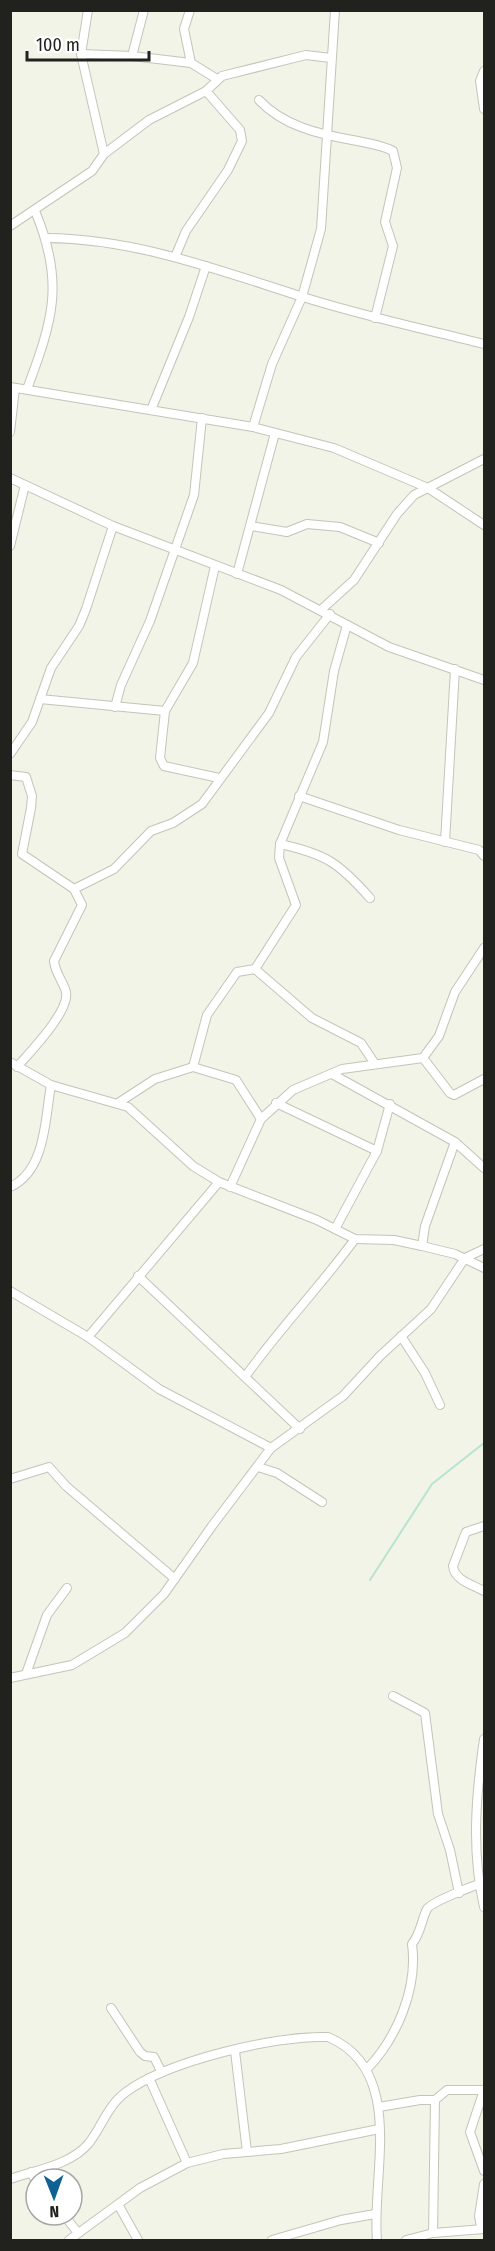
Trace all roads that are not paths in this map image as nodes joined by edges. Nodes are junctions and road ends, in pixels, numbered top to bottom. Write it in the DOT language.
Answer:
graph roads {
  1 [pos="88,10"];
  2 [pos="144,10"];
  3 [pos="190,10"];
  4 [pos="336,12"];
  5 [pos="81,54"];
  6 [pos="132,56"];
  7 [pos="330,58"];
  8 [pos="191,63"];
  9 [pos="484,71"];
  10 [pos="217,78"];
  11 [pos="206,91"];
  12 [pos="259,100"];
  13 [pos="484,109"];
  14 [pos="329,136"];
  15 [pos="104,154"];
  16 [pos="35,211"];
  17 [pos="10,226"];
  18 [pos="47,238"];
  19 [pos="175,257"];
  20 [pos="206,266"];
  21 [pos="302,297"];
  22 [pos="375,318"];
  23 [pos="484,344"];
  24 [pos="13,387"];
  25 [pos="27,389"];
  26 [pos="151,410"];
  27 [pos="202,418"];
  28 [pos="253,427"];
  29 [pos="10,432"];
  30 [pos="275,433"];
  31 [pos="484,459"];
  32 [pos="10,478"];
  33 [pos="26,485"];
  34 [pos="428,488"];
  35 [pos="251,525"];
  36 [pos="484,525"];
  37 [pos="113,526"];
  38 [pos="379,543"];
  39 [pos="10,546"];
  40 [pos="175,550"];
  41 [pos="215,566"];
  42 [pos="237,574"];
  43 [pos="322,609"];
  44 [pos="330,614"];
  45 [pos="347,625"];
  46 [pos="455,669"];
  47 [pos="484,680"];
  48 [pos="40,699"];
  49 [pos="115,707"];
  50 [pos="165,711"];
  51 [pos="10,754"];
  52 [pos="10,775"];
  53 [pos="219,778"];
  54 [pos="299,796"];
  55 [pos="446,842"];
  56 [pos="280,844"];
  57 [pos="483,851"];
  58 [pos="74,889"];
  59 [pos="370,898"];
  60 [pos="484,948"];
  61 [pos="255,969"];
  62 [pos="423,1058"];
  63 [pos="375,1064"];
  64 [pos="14,1065"];
  65 [pos="193,1066"];
  66 [pos="332,1074"];
  67 [pos="484,1079"];
  68 [pos="51,1085"];
  69 [pos="117,1103"];
  70 [pos="276,1103"];
  71 [pos="390,1104"];
  72 [pos="261,1119"];
  73 [pos="455,1142"];
  74 [pos="377,1151"];
  75 [pos="484,1168"];
  76 [pos="219,1182"];
  77 [pos="10,1187"];
  78 [pos="231,1187"];
  79 [pos="335,1229"];
  80 [pos="355,1239"];
  81 [pos="422,1246"];
  82 [pos="484,1249"];
  83 [pos="465,1258"];
  84 [pos="484,1268"];
  85 [pos="138,1276"];
  86 [pos="10,1291"];
  87 [pos="401,1336"];
  88 [pos="88,1337"];
  89 [pos="244,1377"];
  90 [pos="440,1404"];
  91 [pos="300,1429"];
  92 [pos="271,1448"];
  93 [pos="258,1467"];
  94 [pos="10,1479"];
  95 [pos="322,1502"];
  96 [pos="484,1526"];
  97 [pos="175,1579"];
  98 [pos="67,1588"];
  99 [pos="484,1591"];
  100 [pos="26,1674"];
  101 [pos="10,1678"];
  102 [pos="393,1696"];
  103 [pos="484,1739"];
  104 [pos="482,1884"];
  105 [pos="459,1893"];
  106 [pos="484,1906"];
  107 [pos="111,2008"];
  108 [pos="235,2051"];
  109 [pos="367,2069"];
  110 [pos="161,2071"];
  111 [pos="149,2078"];
  112 [pos="484,2090"];
  113 [pos="435,2100"];
  114 [pos="380,2107"];
  115 [pos="380,2129"];
  116 [pos="247,2152"];
  117 [pos="187,2163"];
  118 [pos="44,2167"];
  119 [pos="484,2171"];
  120 [pos="484,2184"];
  121 [pos="119,2206"];
  122 [pos="375,2214"];
  123 [pos="73,2227"];
  124 [pos="483,2228"];
  125 [pos="78,2233"];
  126 [pos="433,2233"];
  127 [pos="69,2241"];
  128 [pos="138,2241"];
  129 [pos="272,2241"];
  130 [pos="377,2241"];
  131 [pos="406,2241"];
  1 -- 5 [label="street"];
  2 -- 6 [label="street"];
  3 -- 8 [label="street"];
  4 -- 7 [label="street"];
  5 -- 6 [label="street"];
  5 -- 15 [label="street"];
  6 -- 8 [label="street"];
  7 -- 10 [label="street"];
  7 -- 14 [label="street"];
  8 -- 10 [label="street"];
  9 -- 13 [label="street"];
  10 -- 11 [label="street"];
  11 -- 15 [label="street"];
  11 -- 19 [label="street"];
  12 -- 14 [label="street"];
  14 -- 21 [label="street"];
  14 -- 22 [label="street"];
  15 -- 16 [label="street"];
  16 -- 17 [label="street"];
  16 -- 18 [label="street"];
  18 -- 19 [label="street"];
  18 -- 25 [label="street"];
  19 -- 20 [label="street"];
  20 -- 21 [label="street"];
  20 -- 26 [label="street"];
  21 -- 22 [label="street"];
  21 -- 28 [label="street"];
  22 -- 23 [label="street"];
  24 -- 25 [label="street"];
  24 -- 29 [label="street"];
  25 -- 26 [label="street"];
  26 -- 27 [label="street"];
  27 -- 28 [label="street"];
  27 -- 40 [label="street"];
  28 -- 30 [label="street"];
  30 -- 34 [label="street"];
  30 -- 35 [label="street"];
  31 -- 34 [label="street"];
  32 -- 33 [label="street"];
  33 -- 37 [label="street"];
  33 -- 39 [label="street"];
  34 -- 36 [label="street"];
  34 -- 38 [label="street"];
  35 -- 38 [label="street"];
  35 -- 42 [label="street"];
  37 -- 40 [label="street"];
  37 -- 48 [label="street"];
  38 -- 43 [label="street"];
  40 -- 41 [label="street"];
  40 -- 49 [label="street"];
  41 -- 42 [label="street"];
  41 -- 50 [label="street"];
  42 -- 43 [label="street"];
  43 -- 44 [label="street"];
  44 -- 45 [label="street"];
  44 -- 53 [label="street"];
  45 -- 46 [label="street"];
  45 -- 54 [label="street"];
  46 -- 47 [label="street"];
  46 -- 55 [label="street"];
  48 -- 49 [label="street"];
  48 -- 51 [label="street"];
  49 -- 50 [label="street"];
  50 -- 53 [label="street"];
  52 -- 58 [label="street"];
  53 -- 58 [label="street"];
  54 -- 55 [label="street"];
  54 -- 56 [label="street"];
  55 -- 57 [label="street"];
  56 -- 59 [label="street"];
  56 -- 61 [label="street"];
  58 -- 64 [label="street"];
  60 -- 62 [label="street"];
  61 -- 63 [label="street"];
  61 -- 65 [label="street"];
  62 -- 63 [label="street"];
  62 -- 67 [label="street"];
  63 -- 66 [label="street"];
  64 -- 68 [label="street"];
  65 -- 69 [label="street"];
  65 -- 72 [label="street"];
  66 -- 70 [label="street"];
  66 -- 71 [label="street"];
  68 -- 69 [label="street"];
  68 -- 77 [label="street"];
  69 -- 76 [label="street"];
  70 -- 72 [label="street"];
  70 -- 74 [label="street"];
  71 -- 73 [label="street"];
  71 -- 74 [label="street"];
  72 -- 78 [label="street"];
  73 -- 75 [label="street"];
  73 -- 81 [label="street"];
  74 -- 79 [label="street"];
  76 -- 78 [label="street"];
  76 -- 85 [label="street"];
  78 -- 79 [label="street"];
  79 -- 80 [label="street"];
  80 -- 81 [label="street"];
  80 -- 89 [label="street"];
  81 -- 83 [label="street"];
  82 -- 83 [label="street"];
  83 -- 84 [label="street"];
  83 -- 87 [label="street"];
  85 -- 88 [label="street"];
  85 -- 89 [label="street"];
  86 -- 88 [label="street"];
  87 -- 90 [label="street"];
  87 -- 91 [label="street"];
  88 -- 92 [label="street"];
  89 -- 91 [label="street"];
  91 -- 92 [label="street"];
  92 -- 93 [label="street"];
  93 -- 95 [label="street"];
  93 -- 97 [label="street"];
  94 -- 97 [label="street"];
  96 -- 99 [label="street"];
  97 -- 100 [label="street"];
  98 -- 100 [label="street"];
  100 -- 101 [label="street"];
  102 -- 105 [label="street"];
  103 -- 104 [label="street"];
  104 -- 105 [label="street"];
  104 -- 106 [label="street"];
  105 -- 109 [label="street"];
  107 -- 110 [label="street"];
  108 -- 109 [label="street"];
  108 -- 110 [label="street"];
  108 -- 116 [label="street"];
  109 -- 114 [label="street"];
  110 -- 111 [label="street"];
  111 -- 117 [label="street"];
  111 -- 118 [label="street"];
  112 -- 113 [label="street"];
  112 -- 119 [label="street"];
  113 -- 114 [label="street"];
  113 -- 126 [label="street"];
  114 -- 115 [label="street"];
  115 -- 116 [label="street"];
  115 -- 122 [label="street"];
  116 -- 117 [label="street"];
  117 -- 121 [label="street"];
  120 -- 124 [label="street"];
  121 -- 125 [label="street"];
  121 -- 128 [label="street"];
  122 -- 129 [label="street"];
  122 -- 130 [label="street"];
  123 -- 125 [label="street"];
  124 -- 126 [label="street"];
  125 -- 127 [label="street"];
  126 -- 131 [label="street"];
}
